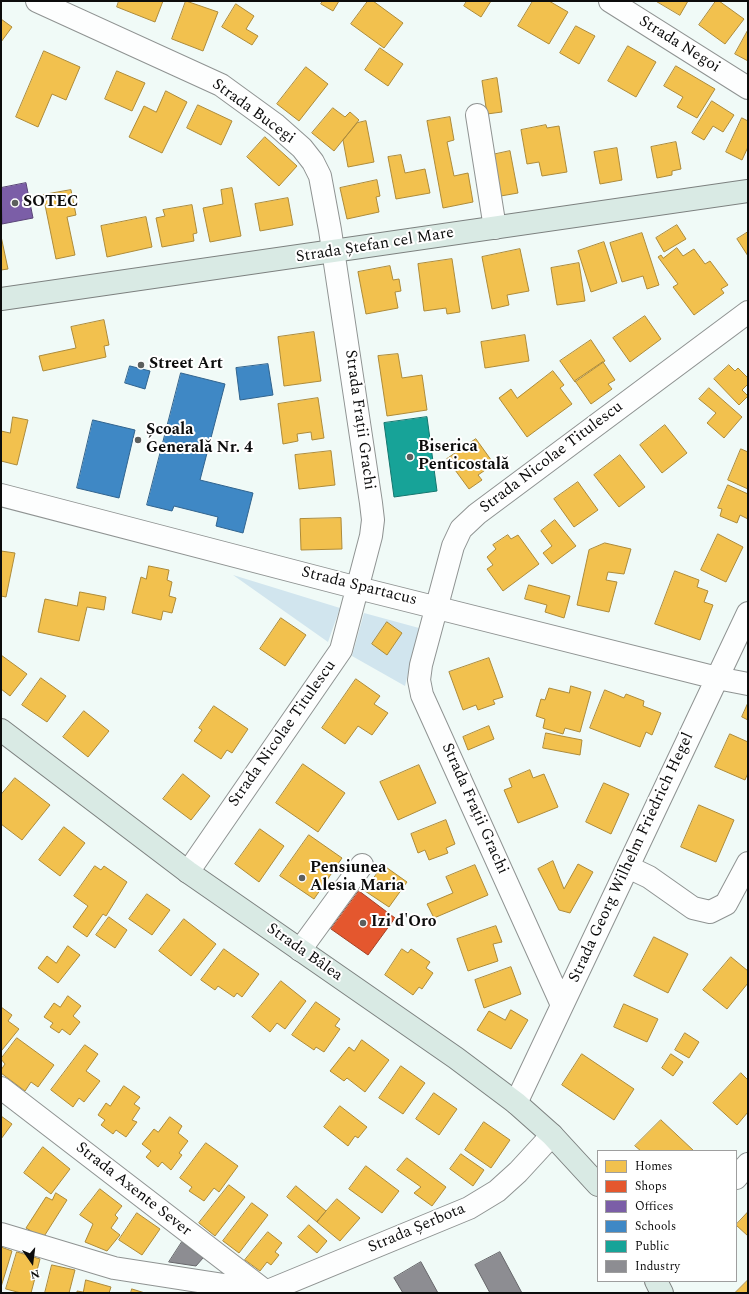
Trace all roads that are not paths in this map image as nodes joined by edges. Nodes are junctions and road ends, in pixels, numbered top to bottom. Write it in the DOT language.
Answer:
graph roads {
  1 [pos="37,1"];
  2 [pos="610,1"];
  3 [pos="748,88"];
  4 [pos="476,115"];
  5 [pos="748,191"];
  6 [pos="495,228"];
  7 [pos="333,251"];
  8 [pos="1,299"];
  9 [pos="748,312"];
  10 [pos="1,495"];
  11 [pos="358,588"];
  12 [pos="437,607"];
  13 [pos="748,613"];
  14 [pos="717,678"];
  15 [pos="748,684"];
  16 [pos="1,730"];
  17 [pos="748,863"];
  18 [pos="362,865"];
  19 [pos="628,867"];
  20 [pos="188,872"];
  21 [pos="300,950"];
  22 [pos="562,1005"];
  23 [pos="1,1088"];
  24 [pos="516,1103"];
  25 [pos="552,1135"];
  26 [pos="748,1164"];
  27 [pos="737,1177"];
  28 [pos="597,1184"];
  29 [pos="1,1234"];
  30 [pos="656,1282"];
  31 [pos="264,1292"];
  32 [pos="662,1293"];
  1 -- 7 [label="street, Strada Bucegi"];
  2 -- 3 [label="street, Strada Negoi"];
  4 -- 6 [label="street"];
  5 -- 6 [label="main road, Strada Ștefan cel Mare"];
  6 -- 7 [label="main road, Strada Ștefan cel Mare"];
  7 -- 8 [label="main road, Strada Ștefan cel Mare"];
  7 -- 11 [label="street, Strada Frații Grachi"];
  9 -- 12 [label="street, Strada Nicolae Titulescu"];
  10 -- 11 [label="street, Strada Spartacus"];
  11 -- 12 [label="street, Strada Spartacus"];
  11 -- 20 [label="street, Strada Nicolae Titulescu"];
  12 -- 14 [label="street, Strada Spartacus"];
  12 -- 22 [label="street, Strada Frații Grachi"];
  13 -- 14 [label="street, Strada Georg Wilhelm Friedrich Hegel"];
  14 -- 15 [label="street, Strada Spartacus"];
  14 -- 19 [label="street, Strada Georg Wilhelm Friedrich Hegel"];
  16 -- 20 [label="main road, Strada Bâlea"];
  17 -- 19 [label="street"];
  18 -- 21 [label="street"];
  19 -- 22 [label="street, Strada Georg Wilhelm Friedrich Hegel"];
  20 -- 21 [label="main road, Strada Bâlea"];
  21 -- 24 [label="main road, Strada Bâlea"];
  22 -- 24 [label="street, Strada Georg Wilhelm Friedrich Hegel"];
  23 -- 31 [label="street, Strada Axente Sever"];
  24 -- 25 [label="main road, Strada Bâlea"];
  25 -- 28 [label="main road, Strada Bâlea"];
  25 -- 31 [label="street, Strada Șerbota"];
  26 -- 27 [label="street"];
  29 -- 31 [label="street"];
  30 -- 32 [label="main road"];
}
